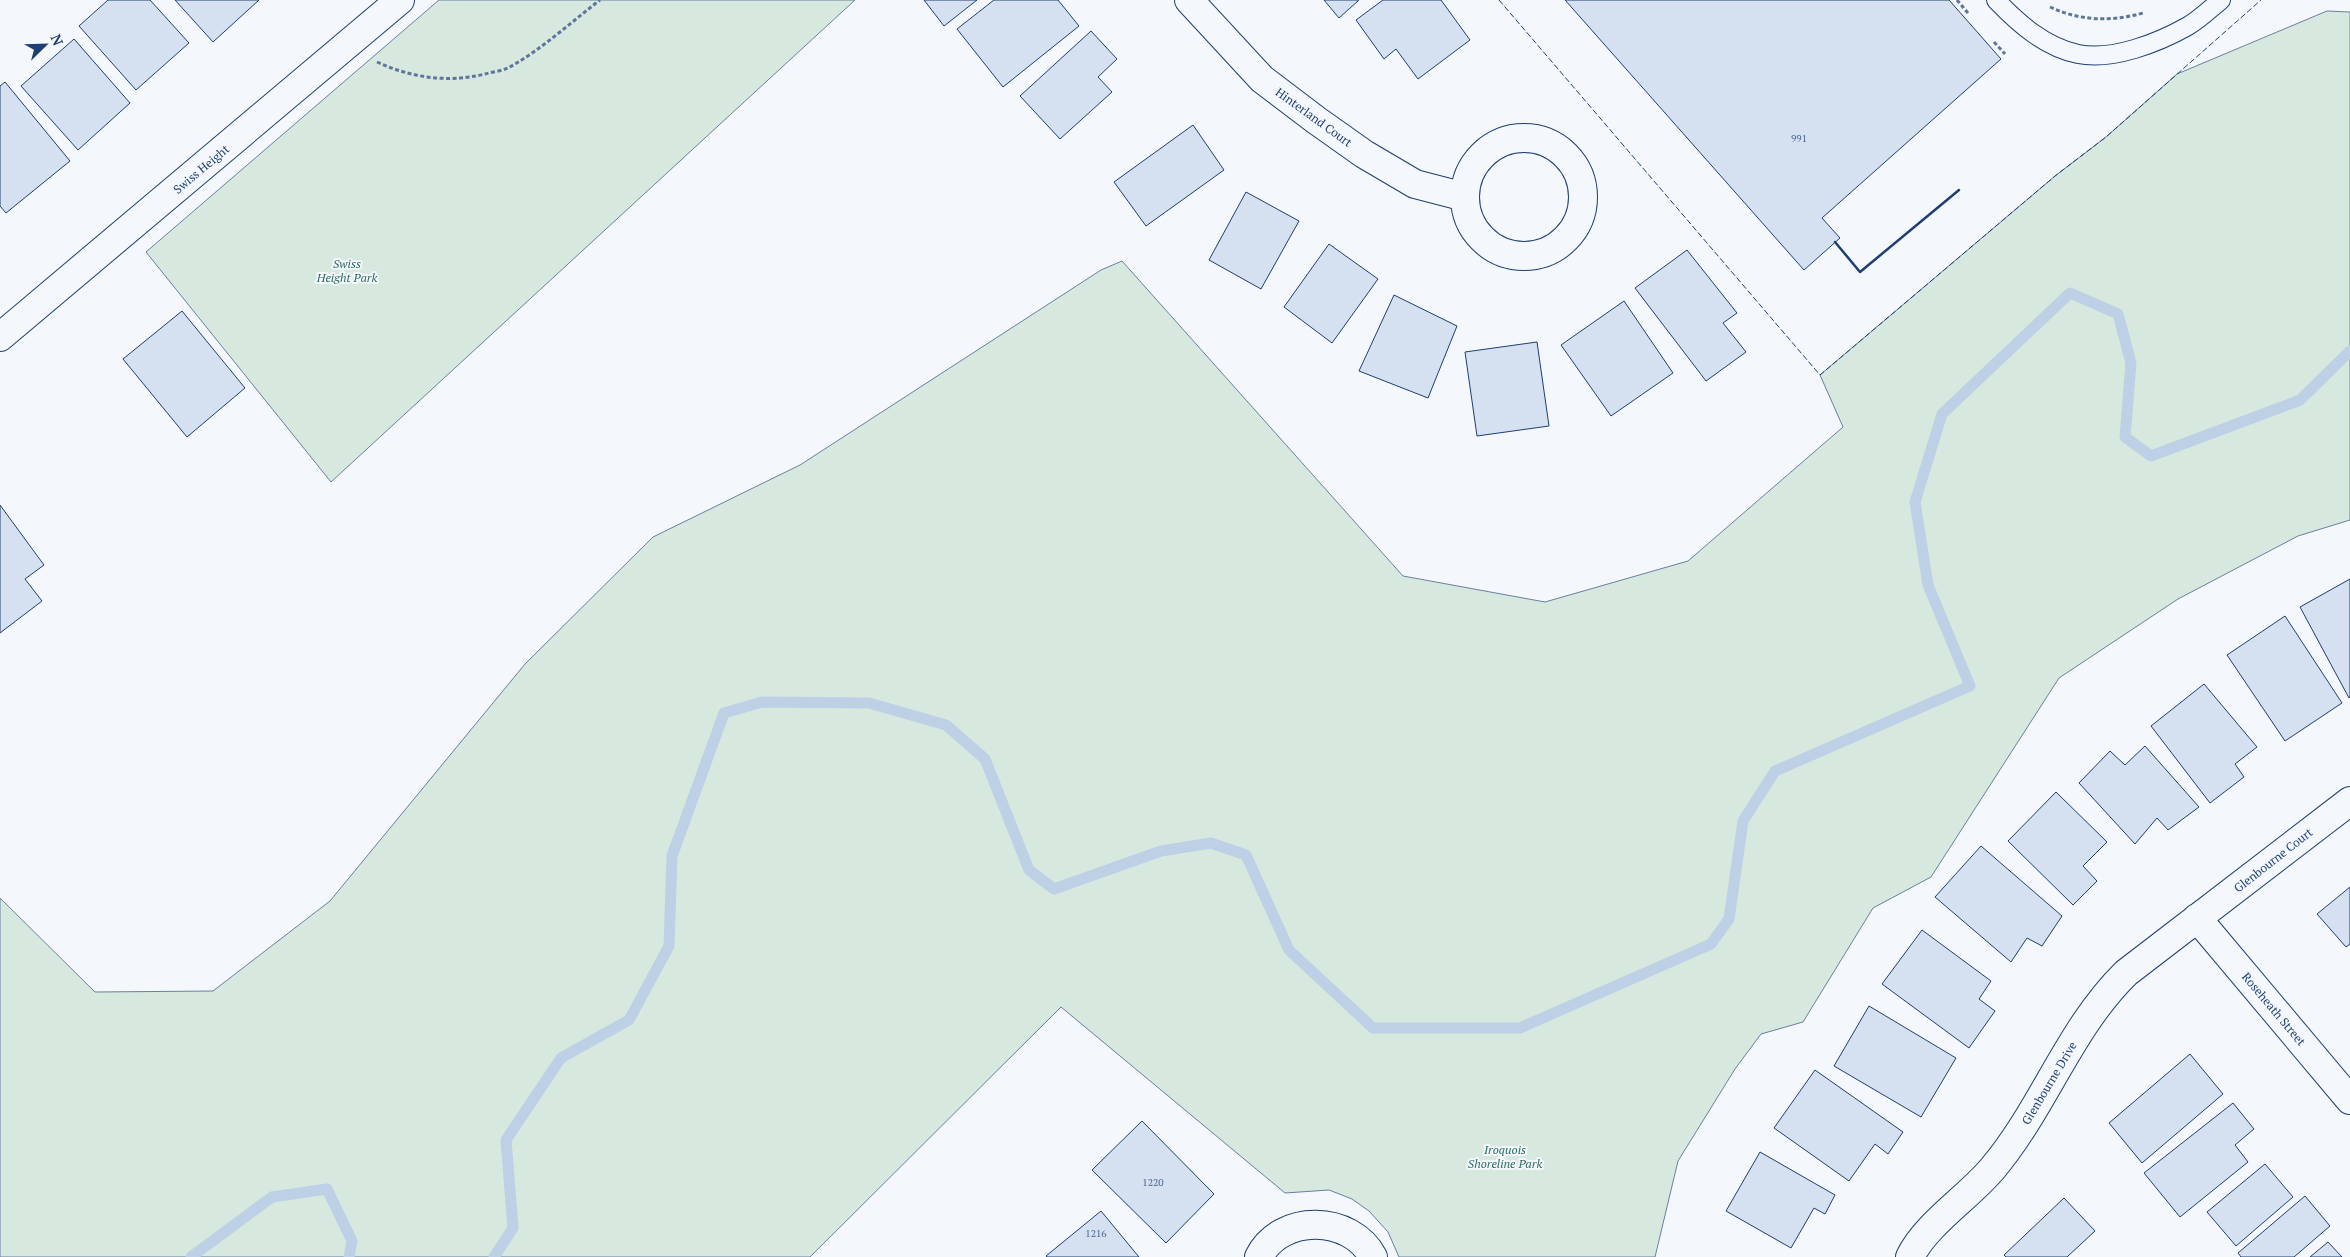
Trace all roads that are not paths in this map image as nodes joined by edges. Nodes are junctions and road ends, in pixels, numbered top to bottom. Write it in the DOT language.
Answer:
graph roads {
  1 [pos="400,0"];
  2 [pos="1189,0"];
  3 [pos="1996,0"];
  4 [pos="2221,0"];
  5 [pos="1465,197"];
  6 [pos="3,331"];
  7 [pos="2350,802"];
  8 [pos="2197,918"];
  9 [pos="2350,1100"];
  10 [pos="1260,1257"];
  11 [pos="1373,1257"];
  12 [pos="1910,1257"];
  1 -- 6 [label="street, Swiss Height"];
  2 -- 5 [label="street, Hinterland Court"];
  3 -- 4 [label="lane"];
  5 -- 5 [label="street"];
  7 -- 8 [label="street, Glenbourne Court"];
  8 -- 9 [label="street, Roseheath Street"];
  8 -- 12 [label="street, Glenbourne Drive"];
  10 -- 11 [label="street"];
}
